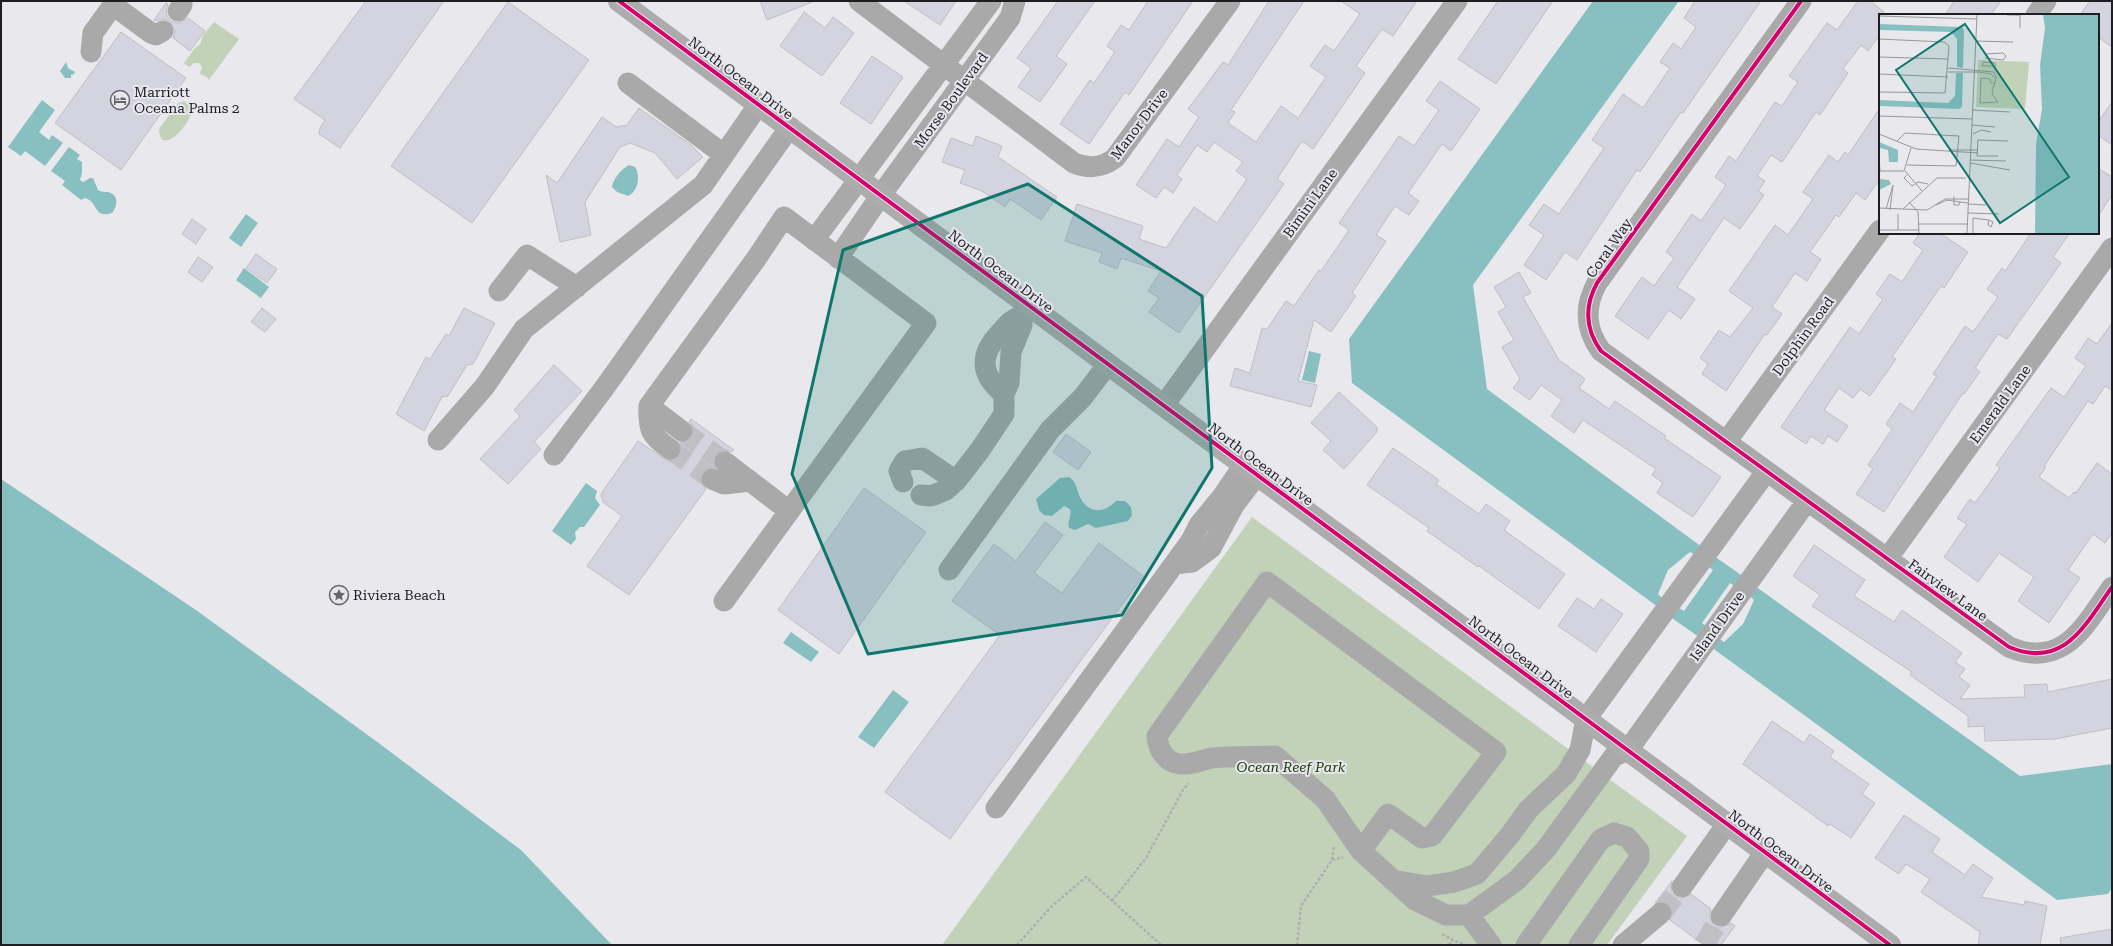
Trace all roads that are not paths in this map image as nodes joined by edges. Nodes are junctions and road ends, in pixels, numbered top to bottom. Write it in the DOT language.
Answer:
graph roads {
  1 [pos="620,1"];
  2 [pos="859,1"];
  3 [pos="991,1"];
  4 [pos="1015,1"];
  5 [pos="1230,1"];
  6 [pos="1457,1"];
  7 [pos="1801,1"];
  8 [pos="2046,1"];
  9 [pos="115,3"];
  10 [pos="2037,14"];
  11 [pos="163,31"];
  12 [pos="91,52"];
  13 [pos="944,65"];
  14 [pos="965,80"];
  15 [pos="628,83"];
  16 [pos="758,104"];
  17 [pos="790,127"];
  18 [pos="723,154"];
  19 [pos="860,180"];
  20 [pos="881,195"];
  21 [pos="1879,231"];
  22 [pos="814,240"];
  23 [pos="2112,248"];
  24 [pos="838,258"];
  25 [pos="577,286"];
  26 [pos="499,291"];
  27 [pos="1025,311"];
  28 [pos="988,351"];
  29 [pos="1011,352"];
  30 [pos="1108,364"];
  31 [pos="1004,394"];
  32 [pos="1164,405"];
  33 [pos="649,406"];
  34 [pos="682,431"];
  35 [pos="438,440"];
  36 [pos="1726,442"];
  37 [pos="670,449"];
  38 [pos="554,455"];
  39 [pos="725,462"];
  40 [pos="1251,470"];
  41 [pos="1766,472"];
  42 [pos="712,479"];
  43 [pos="750,481"];
  44 [pos="956,481"];
  45 [pos="904,482"];
  46 [pos="921,495"];
  47 [pos="1807,501"];
  48 [pos="789,511"];
  49 [pos="1887,559"];
  50 [pos="949,570"];
  51 [pos="2112,587"];
  52 [pos="724,601"];
  53 [pos="1586,719"];
  54 [pos="1628,750"];
  55 [pos="996,808"];
  56 [pos="1727,824"];
  57 [pos="1361,851"];
  58 [pos="1765,852"];
  59 [pos="1392,880"];
  60 [pos="1682,887"];
  61 [pos="1661,913"];
  62 [pos="1469,915"];
  63 [pos="1721,916"];
  64 [pos="1880,942"];
  65 [pos="1491,945"];
  66 [pos="1526,945"];
  67 [pos="1579,945"];
  68 [pos="1623,945"];
  1 -- 16 [label="main road, North Ocean Drive"];
  2 -- 13 [label="street, Manor Drive"];
  3 -- 13 [label="street, Morse Boulevard"];
  4 -- 14 [label="street, Morse Boulevard"];
  5 -- 14 [label="street, Manor Drive"];
  6 -- 32 [label="street, Bimini Lane"];
  7 -- 36 [label="street, Coral Way"];
  8 -- 10 [label="street"];
  9 -- 11 [label="street"];
  9 -- 12 [label="street"];
  13 -- 14 [label="street, Manor Drive"];
  13 -- 19 [label="street, Morse Boulevard"];
  14 -- 20 [label="street, Morse Boulevard"];
  15 -- 18 [label="street"];
  16 -- 17 [label="main road, North Ocean Drive"];
  16 -- 18 [label="street"];
  17 -- 19 [label="main road, North Ocean Drive"];
  17 -- 38 [label="street"];
  18 -- 25 [label="street"];
  19 -- 20 [label="main road, North Ocean Drive"];
  19 -- 22 [label="street, Morse Boulevard"];
  20 -- 24 [label="street, Morse Boulevard"];
  20 -- 27 [label="main road, North Ocean Drive"];
  21 -- 36 [label="street, Dolphin Road"];
  22 -- 24 [label="street"];
  22 -- 33 [label="street"];
  23 -- 49 [label="street, Emerald Lane"];
  24 -- 48 [label="street"];
  25 -- 26 [label="street"];
  25 -- 35 [label="street"];
  27 -- 28 [label="street"];
  27 -- 29 [label="street"];
  27 -- 30 [label="main road, North Ocean Drive"];
  28 -- 29 [label="street"];
  28 -- 31 [label="street"];
  29 -- 31 [label="street"];
  30 -- 32 [label="main road, North Ocean Drive"];
  30 -- 50 [label="street"];
  31 -- 44 [label="street"];
  32 -- 40 [label="main road, North Ocean Drive"];
  33 -- 34 [label="street"];
  33 -- 37 [label="street"];
  36 -- 41 [label="street, Coral Way"];
  39 -- 43 [label="street"];
  40 -- 53 [label="main road, North Ocean Drive"];
  40 -- 55 [label="street"];
  41 -- 47 [label="street, Fairview Lane"];
  41 -- 53 [label="street"];
  42 -- 43 [label="street"];
  43 -- 48 [label="street"];
  44 -- 45 [label="street"];
  44 -- 46 [label="street"];
  47 -- 49 [label="street, Fairview Lane"];
  47 -- 54 [label="street, Island Drive"];
  48 -- 52 [label="street"];
  49 -- 51 [label="street, Fairview Lane"];
  53 -- 54 [label="main road, North Ocean Drive"];
  53 -- 59 [label="street"];
  54 -- 56 [label="main road, North Ocean Drive"];
  54 -- 62 [label="street"];
  56 -- 58 [label="main road, North Ocean Drive"];
  56 -- 60 [label="street"];
  57 -- 57 [label="street"];
  57 -- 59 [label="street"];
  58 -- 63 [label="street"];
  58 -- 64 [label="main road, North Ocean Drive"];
  59 -- 62 [label="street"];
  61 -- 68 [label="street"];
  62 -- 65 [label="street"];
  66 -- 67 [label="street"];
}
